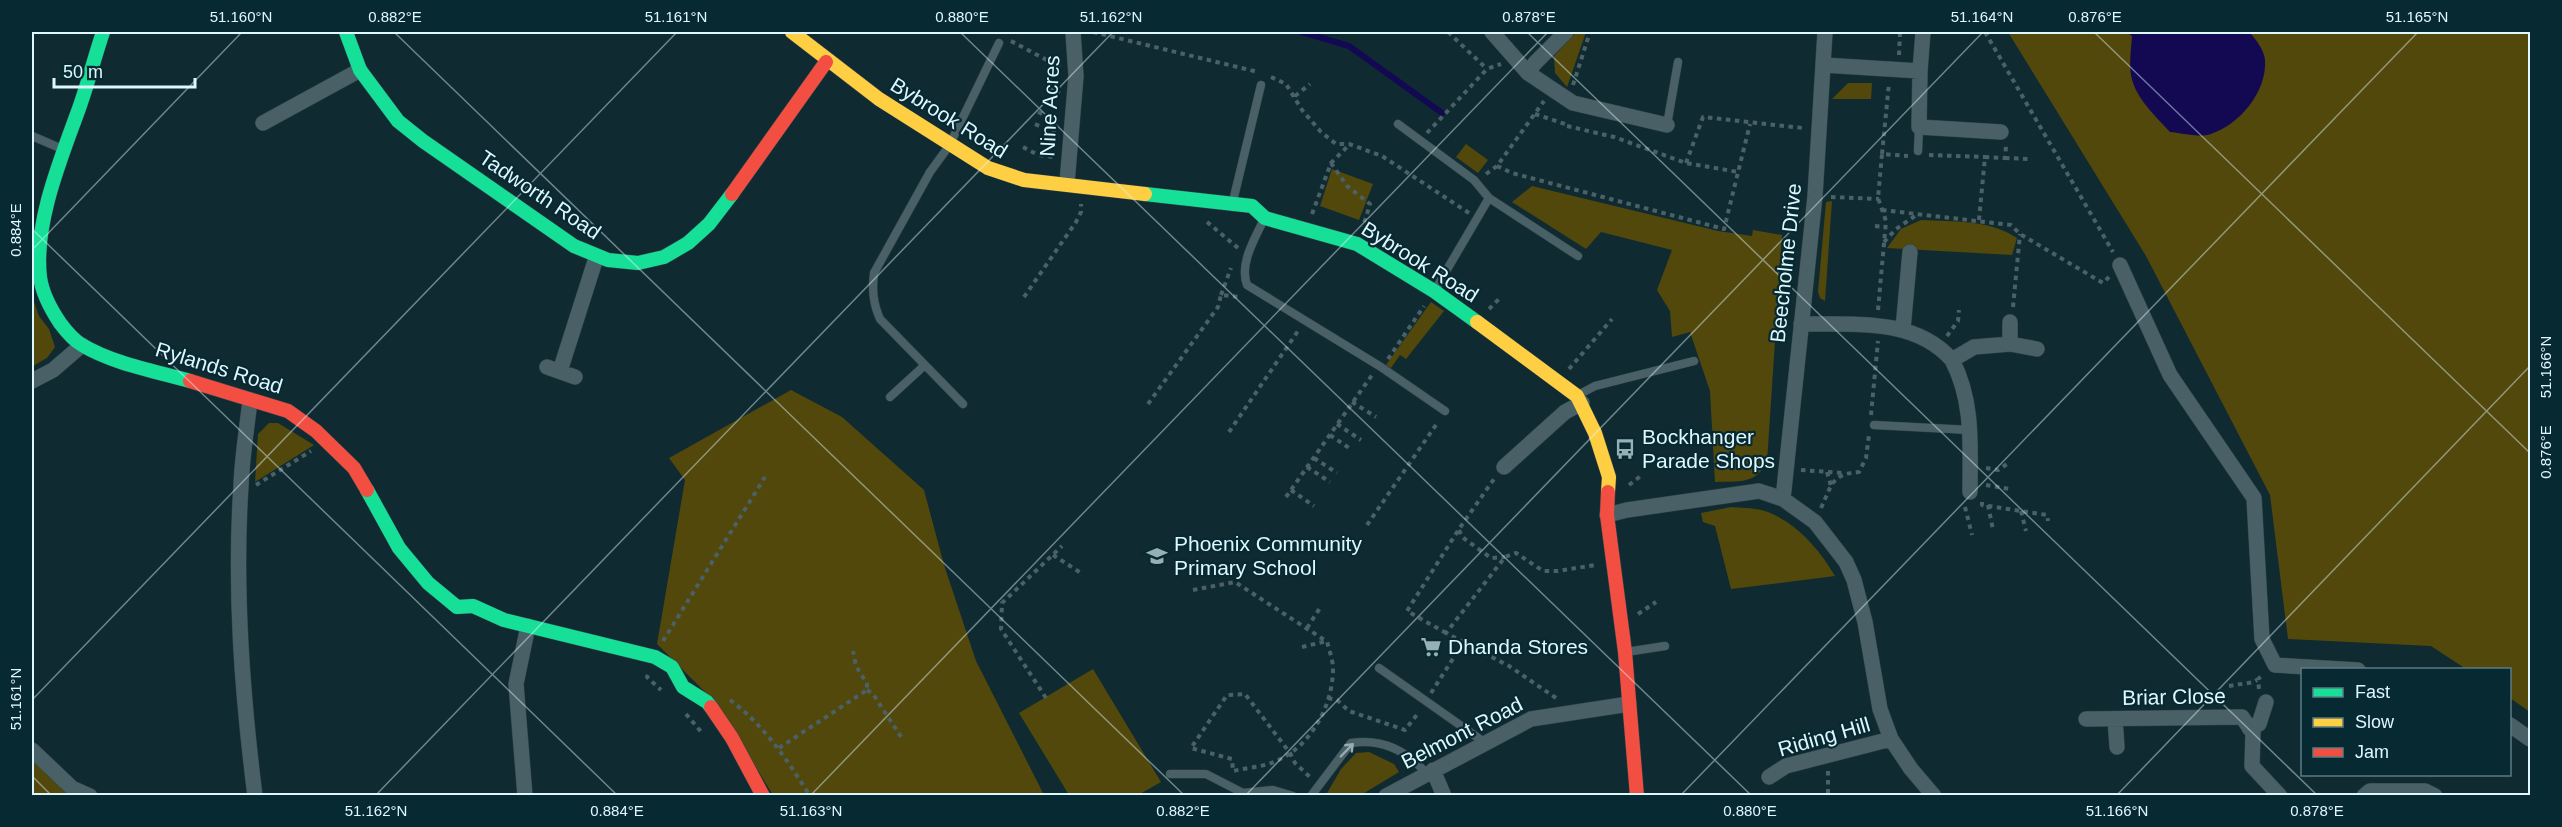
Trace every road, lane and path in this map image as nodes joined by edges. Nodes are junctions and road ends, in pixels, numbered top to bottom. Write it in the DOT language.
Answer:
graph roads {
  1 [pos="103,32"];
  2 [pos="346,32"];
  3 [pos="792,32"];
  4 [pos="1073,32"];
  5 [pos="1093,32"];
  6 [pos="1448,32"];
  7 [pos="1492,32"];
  8 [pos="1566,32"];
  9 [pos="1590,32"];
  10 [pos="1825,32"];
  11 [pos="1900,32"];
  12 [pos="1923,32"];
  13 [pos="1985,32"];
  14 [pos="999,43"];
  15 [pos="1509,51"];
  16 [pos="826,62"];
  17 [pos="1678,62"];
  18 [pos="1823,65"];
  19 [pos="1487,69"];
  20 [pos="1894,69"];
  21 [pos="360,70"];
  22 [pos="1920,71"];
  23 [pos="1528,73"];
  24 [pos="1077,76"];
  25 [pos="1310,84"];
  26 [pos="1261,85"];
  27 [pos="1552,87"];
  28 [pos="1295,96"];
  29 [pos="1571,101"];
  30 [pos="1535,114"];
  31 [pos="263,123"];
  32 [pos="1398,124"];
  33 [pos="1750,124"];
  34 [pos="1667,125"];
  35 [pos="1567,126"];
  36 [pos="1919,127"];
  37 [pos="1820,130"];
  38 [pos="2001,132"];
  39 [pos="32,136"];
  40 [pos="1420,140"];
  41 [pos="1350,144"];
  42 [pos="949,146"];
  43 [pos="1023,147"];
  44 [pos="63,149"];
  45 [pos="1882,154"];
  46 [pos="1918,154"];
  47 [pos="1985,157"];
  48 [pos="2005,158"];
  49 [pos="2030,159"];
  50 [pos="1069,160"];
  51 [pos="1331,163"];
  52 [pos="1686,163"];
  53 [pos="1497,166"];
  54 [pos="1738,172"];
  55 [pos="1474,180"];
  56 [pos="1074,184"];
  57 [pos="1815,196"];
  58 [pos="1489,198"];
  59 [pos="1879,199"];
  60 [pos="1233,202"];
  61 [pos="1882,210"];
  62 [pos="1917,216"];
  63 [pos="1265,218"];
  64 [pos="1478,218"];
  65 [pos="1979,220"];
  66 [pos="1875,226"];
  67 [pos="1306,228"];
  68 [pos="1885,228"];
  69 [pos="2020,234"];
  70 [pos="1884,242"];
  71 [pos="1358,244"];
  72 [pos="1910,252"];
  73 [pos="1578,256"];
  74 [pos="596,258"];
  75 [pos="2121,265"];
  76 [pos="1434,291"];
  77 [pos="1257,292"];
  78 [pos="1024,297"];
  79 [pos="1959,310"];
  80 [pos="1612,319"];
  81 [pos="1305,322"];
  82 [pos="2010,322"];
  83 [pos="1801,324"];
  84 [pos="1903,329"];
  85 [pos="1877,331"];
  86 [pos="1946,338"];
  87 [pos="2010,344"];
  88 [pos="82,345"];
  89 [pos="2037,349"];
  90 [pos="1952,360"];
  91 [pos="1694,361"];
  92 [pos="925,365"];
  93 [pos="1381,367"];
  94 [pos="575,377"];
  95 [pos="32,381"];
  96 [pos="1558,384"];
  97 [pos="890,397"];
  98 [pos="1579,399"];
  99 [pos="250,400"];
  100 [pos="1352,402"];
  101 [pos="963,404"];
  102 [pos="1148,404"];
  103 [pos="1444,411"];
  104 [pos="1376,417"];
  105 [pos="1337,424"];
  106 [pos="1874,425"];
  107 [pos="1971,430"];
  108 [pos="1229,432"];
  109 [pos="1330,435"];
  110 [pos="1362,440"];
  111 [pos="327,441"];
  112 [pos="1352,450"];
  113 [pos="1314,458"];
  114 [pos="2007,464"];
  115 [pos="1970,465"];
  116 [pos="1307,467"];
  117 [pos="1504,467"];
  118 [pos="1785,469"];
  119 [pos="1827,472"];
  120 [pos="1337,473"];
  121 [pos="1843,473"];
  122 [pos="1642,475"];
  123 [pos="765,477"];
  124 [pos="1330,482"];
  125 [pos="241,484"];
  126 [pos="1628,485"];
  127 [pos="1831,486"];
  128 [pos="2010,489"];
  129 [pos="1291,490"];
  130 [pos="1970,492"];
  131 [pos="1286,497"];
  132 [pos="1783,498"];
  133 [pos="1314,506"];
  134 [pos="1988,506"];
  135 [pos="2021,511"];
  136 [pos="1608,515"];
  137 [pos="2048,521"];
  138 [pos="1815,522"];
  139 [pos="1367,525"];
  140 [pos="1459,529"];
  141 [pos="1993,530"];
  142 [pos="2026,531"];
  143 [pos="1972,536"];
  144 [pos="1062,546"];
  145 [pos="1053,555"];
  146 [pos="1505,557"];
  147 [pos="1600,564"];
  148 [pos="1082,573"];
  149 [pos="1192,591"];
  150 [pos="1320,608"];
  151 [pos="528,626"];
  152 [pos="1307,628"];
  153 [pos="1446,633"];
  154 [pos="1327,641"];
  155 [pos="1463,643"];
  156 [pos="1665,646"];
  157 [pos="1302,647"];
  158 [pos="853,651"];
  159 [pos="1625,652"];
  160 [pos="659,653"];
  161 [pos="2275,665"];
  162 [pos="1379,668"];
  163 [pos="2337,668"];
  164 [pos="2258,679"];
  165 [pos="2229,687"];
  166 [pos="867,690"];
  167 [pos="664,693"];
  168 [pos="1046,698"];
  169 [pos="1328,699"];
  170 [pos="1425,702"];
  171 [pos="2266,702"];
  172 [pos="1629,704"];
  173 [pos="681,709"];
  174 [pos="1575,711"];
  175 [pos="2086,719"];
  176 [pos="2115,719"];
  177 [pos="2511,727"];
  178 [pos="2249,728"];
  179 [pos="2530,739"];
  180 [pos="903,740"];
  181 [pos="1891,740"];
  182 [pos="710,742"];
  183 [pos="1484,742"];
  184 [pos="2117,747"];
  185 [pos="778,748"];
  186 [pos="32,750"];
  187 [pos="1290,753"];
  188 [pos="1828,756"];
  189 [pos="1430,772"];
  190 [pos="1170,774"];
  191 [pos="1769,777"];
  192 [pos="1318,785"];
  193 [pos="90,795"];
  194 [pos="254,795"];
  195 [pos="525,795"];
  196 [pos="763,795"];
  197 [pos="1293,795"];
  198 [pos="1311,795"];
  199 [pos="1386,795"];
  200 [pos="1444,795"];
  201 [pos="1636,795"];
  202 [pos="1828,795"];
  203 [pos="1934,795"];
  204 [pos="2280,795"];
  205 [pos="2364,795"];
  206 [pos="2435,795"];
  1 -- 44 [label="street, Rylands Road"];
  2 -- 21 [label="street, Tadworth Road"];
  3 -- 16 [label="street, Bybrook Road"];
  4 -- 24 [label="street, Nine Acres"];
  5 -- 28 [label="path"];
  6 -- 19 [label="path"];
  7 -- 15 [label="street"];
  8 -- 23 [label="street"];
  9 -- 29 [label="path"];
  10 -- 18 [label="street, Beecholme Drive"];
  11 -- 20 [label="path"];
  12 -- 22 [label="street"];
  13 -- 75 [label="path"];
  14 -- 24 [label="path"];
  14 -- 42 [label="lane"];
  15 -- 19 [label="path"];
  15 -- 23 [label="street"];
  16 -- 42 [label="street, Bybrook Road"];
  16 -- 74 [label="street, Tadworth Road"];
  17 -- 34 [label="lane"];
  18 -- 20 [label="street"];
  18 -- 37 [label="street, Beecholme Drive"];
  19 -- 40 [label="path"];
  20 -- 22 [label="street"];
  20 -- 45 [label="path"];
  21 -- 31 [label="street"];
  21 -- 74 [label="street, Tadworth Road"];
  22 -- 36 [label="street"];
  23 -- 27 [label="street"];
  24 -- 50 [label="street, Nine Acres"];
  25 -- 28 [label="path"];
  26 -- 60 [label="lane"];
  27 -- 29 [label="street"];
  27 -- 30 [label="path"];
  28 -- 41 [label="path"];
  29 -- 34 [label="street"];
  29 -- 35 [label="path"];
  30 -- 35 [label="path"];
  30 -- 53 [label="path"];
  32 -- 40 [label="lane"];
  33 -- 37 [label="path"];
  33 -- 52 [label="path"];
  33 -- 54 [label="path"];
  35 -- 52 [label="path"];
  36 -- 38 [label="street"];
  36 -- 46 [label="lane"];
  37 -- 57 [label="street, Beecholme Drive"];
  38 -- 48 [label="path"];
  39 -- 44 [label="lane"];
  40 -- 55 [label="lane"];
  41 -- 51 [label="path"];
  41 -- 64 [label="path"];
  42 -- 56 [label="street, Bybrook Road"];
  42 -- 92 [label="lane"];
  43 -- 50 [label="path"];
  44 -- 88 [label="street, Rylands Road"];
  45 -- 46 [label="path"];
  45 -- 59 [label="path"];
  46 -- 47 [label="path"];
  47 -- 48 [label="path"];
  47 -- 65 [label="path"];
  48 -- 49 [label="path"];
  50 -- 56 [label="street, Nine Acres"];
  51 -- 67 [label="path"];
  51 -- 71 [label="path"];
  52 -- 54 [label="path"];
  53 -- 54 [label="path"];
  53 -- 55 [label="path"];
  55 -- 58 [label="lane"];
  56 -- 60 [label="street, Bybrook Road"];
  56 -- 78 [label="path"];
  57 -- 59 [label="path"];
  57 -- 83 [label="street, Beecholme Drive"];
  58 -- 64 [label="lane"];
  58 -- 73 [label="lane"];
  59 -- 61 [label="path"];
  60 -- 63 [label="street, Bybrook Road"];
  61 -- 62 [label="path"];
  61 -- 68 [label="path"];
  62 -- 65 [label="path"];
  62 -- 70 [label="path"];
  63 -- 67 [label="street, Bybrook Road"];
  63 -- 77 [label="lane"];
  64 -- 76 [label="lane"];
  65 -- 69 [label="path"];
  66 -- 68 [label="path"];
  67 -- 71 [label="street, Bybrook Road"];
  68 -- 70 [label="path"];
  69 -- 75 [label="path"];
  69 -- 82 [label="path"];
  70 -- 85 [label="path"];
  71 -- 76 [label="street, Bybrook Road"];
  72 -- 84 [label="street"];
  74 -- 94 [label="street"];
  75 -- 161 [label="street"];
  76 -- 93 [label="path"];
  76 -- 96 [label="street, Bybrook Road"];
  77 -- 81 [label="lane"];
  77 -- 102 [label="path"];
  79 -- 86 [label="path"];
  80 -- 96 [label="path"];
  81 -- 93 [label="lane"];
  81 -- 108 [label="path"];
  82 -- 87 [label="street"];
  83 -- 85 [label="street"];
  83 -- 118 [label="street, Beecholme Drive"];
  84 -- 85 [label="street"];
  84 -- 90 [label="street"];
  85 -- 121 [label="path"];
  87 -- 89 [label="street"];
  87 -- 90 [label="street"];
  88 -- 95 [label="street"];
  88 -- 99 [label="street, Rylands Road"];
  90 -- 107 [label="street"];
  91 -- 98 [label="lane"];
  92 -- 97 [label="lane"];
  92 -- 101 [label="lane"];
  93 -- 100 [label="path"];
  93 -- 103 [label="lane"];
  96 -- 98 [label="street, Bybrook Road"];
  98 -- 117 [label="street"];
  98 -- 136 [label="street"];
  99 -- 111 [label="street, Rylands Road"];
  99 -- 125 [label="street"];
  100 -- 104 [label="path"];
  100 -- 105 [label="path"];
  103 -- 139 [label="path"];
  105 -- 109 [label="path"];
  105 -- 110 [label="path"];
  106 -- 107 [label="lane"];
  107 -- 115 [label="street"];
  109 -- 112 [label="path"];
  109 -- 113 [label="path"];
  111 -- 125 [label="path"];
  111 -- 151 [label="street, Rylands Road"];
  113 -- 116 [label="path"];
  113 -- 120 [label="path"];
  114 -- 115 [label="path"];
  115 -- 130 [label="street"];
  116 -- 124 [label="path"];
  116 -- 129 [label="path"];
  117 -- 140 [label="path"];
  118 -- 119 [label="path"];
  118 -- 132 [label="street, Beecholme Drive"];
  119 -- 121 [label="path"];
  119 -- 127 [label="path"];
  121 -- 127 [label="path"];
  122 -- 126 [label="path"];
  123 -- 160 [label="path"];
  125 -- 194 [label="street"];
  127 -- 138 [label="path"];
  128 -- 130 [label="path"];
  129 -- 131 [label="path"];
  129 -- 133 [label="path"];
  130 -- 134 [label="path"];
  130 -- 143 [label="path"];
  132 -- 136 [label="street"];
  132 -- 138 [label="street"];
  134 -- 135 [label="path"];
  134 -- 141 [label="path"];
  135 -- 137 [label="path"];
  135 -- 142 [label="path"];
  136 -- 159 [label="street"];
  138 -- 181 [label="street"];
  140 -- 146 [label="path"];
  140 -- 153 [label="path"];
  144 -- 145 [label="path"];
  145 -- 148 [label="path"];
  145 -- 168 [label="path"];
  146 -- 147 [label="path"];
  146 -- 153 [label="path"];
  149 -- 152 [label="path"];
  150 -- 152 [label="path"];
  151 -- 160 [label="street, Rylands Road"];
  151 -- 195 [label="street"];
  152 -- 154 [label="path"];
  153 -- 155 [label="path"];
  154 -- 157 [label="path"];
  154 -- 169 [label="path"];
  155 -- 170 [label="path"];
  155 -- 174 [label="path"];
  156 -- 159 [label="lane"];
  158 -- 166 [label="path"];
  159 -- 172 [label="street"];
  160 -- 167 [label="path"];
  160 -- 196 [label="street"];
  161 -- 163 [label="street"];
  161 -- 164 [label="path"];
  162 -- 170 [label="lane"];
  164 -- 165 [label="path"];
  164 -- 171 [label="path"];
  166 -- 180 [label="path"];
  166 -- 185 [label="path"];
  169 -- 170 [label="path"];
  169 -- 187 [label="path"];
  170 -- 183 [label="lane"];
  171 -- 178 [label="street"];
  172 -- 174 [label="street, Belmont Road"];
  172 -- 201 [label="street"];
  173 -- 182 [label="path"];
  174 -- 183 [label="street, Belmont Road"];
  175 -- 176 [label="street, Briar Close"];
  176 -- 178 [label="street, Briar Close"];
  176 -- 184 [label="street"];
  177 -- 179 [label="street"];
  178 -- 204 [label="street, Briar Close"];
  181 -- 188 [label="street, Riding Hill"];
  181 -- 203 [label="street"];
  183 -- 189 [label="street, Belmont Road"];
  186 -- 193 [label="street"];
  187 -- 187 [label="path"];
  187 -- 192 [label="path"];
  188 -- 191 [label="street, Riding Hill"];
  188 -- 202 [label="path"];
  192 -- 189 [label="lane, one-way"];
  189 -- 199 [label="street, Belmont Road"];
  189 -- 200 [label="street"];
  190 -- 197 [label="lane"];
  192 -- 198 [label="lane"];
  205 -- 206 [label="street"];
}
